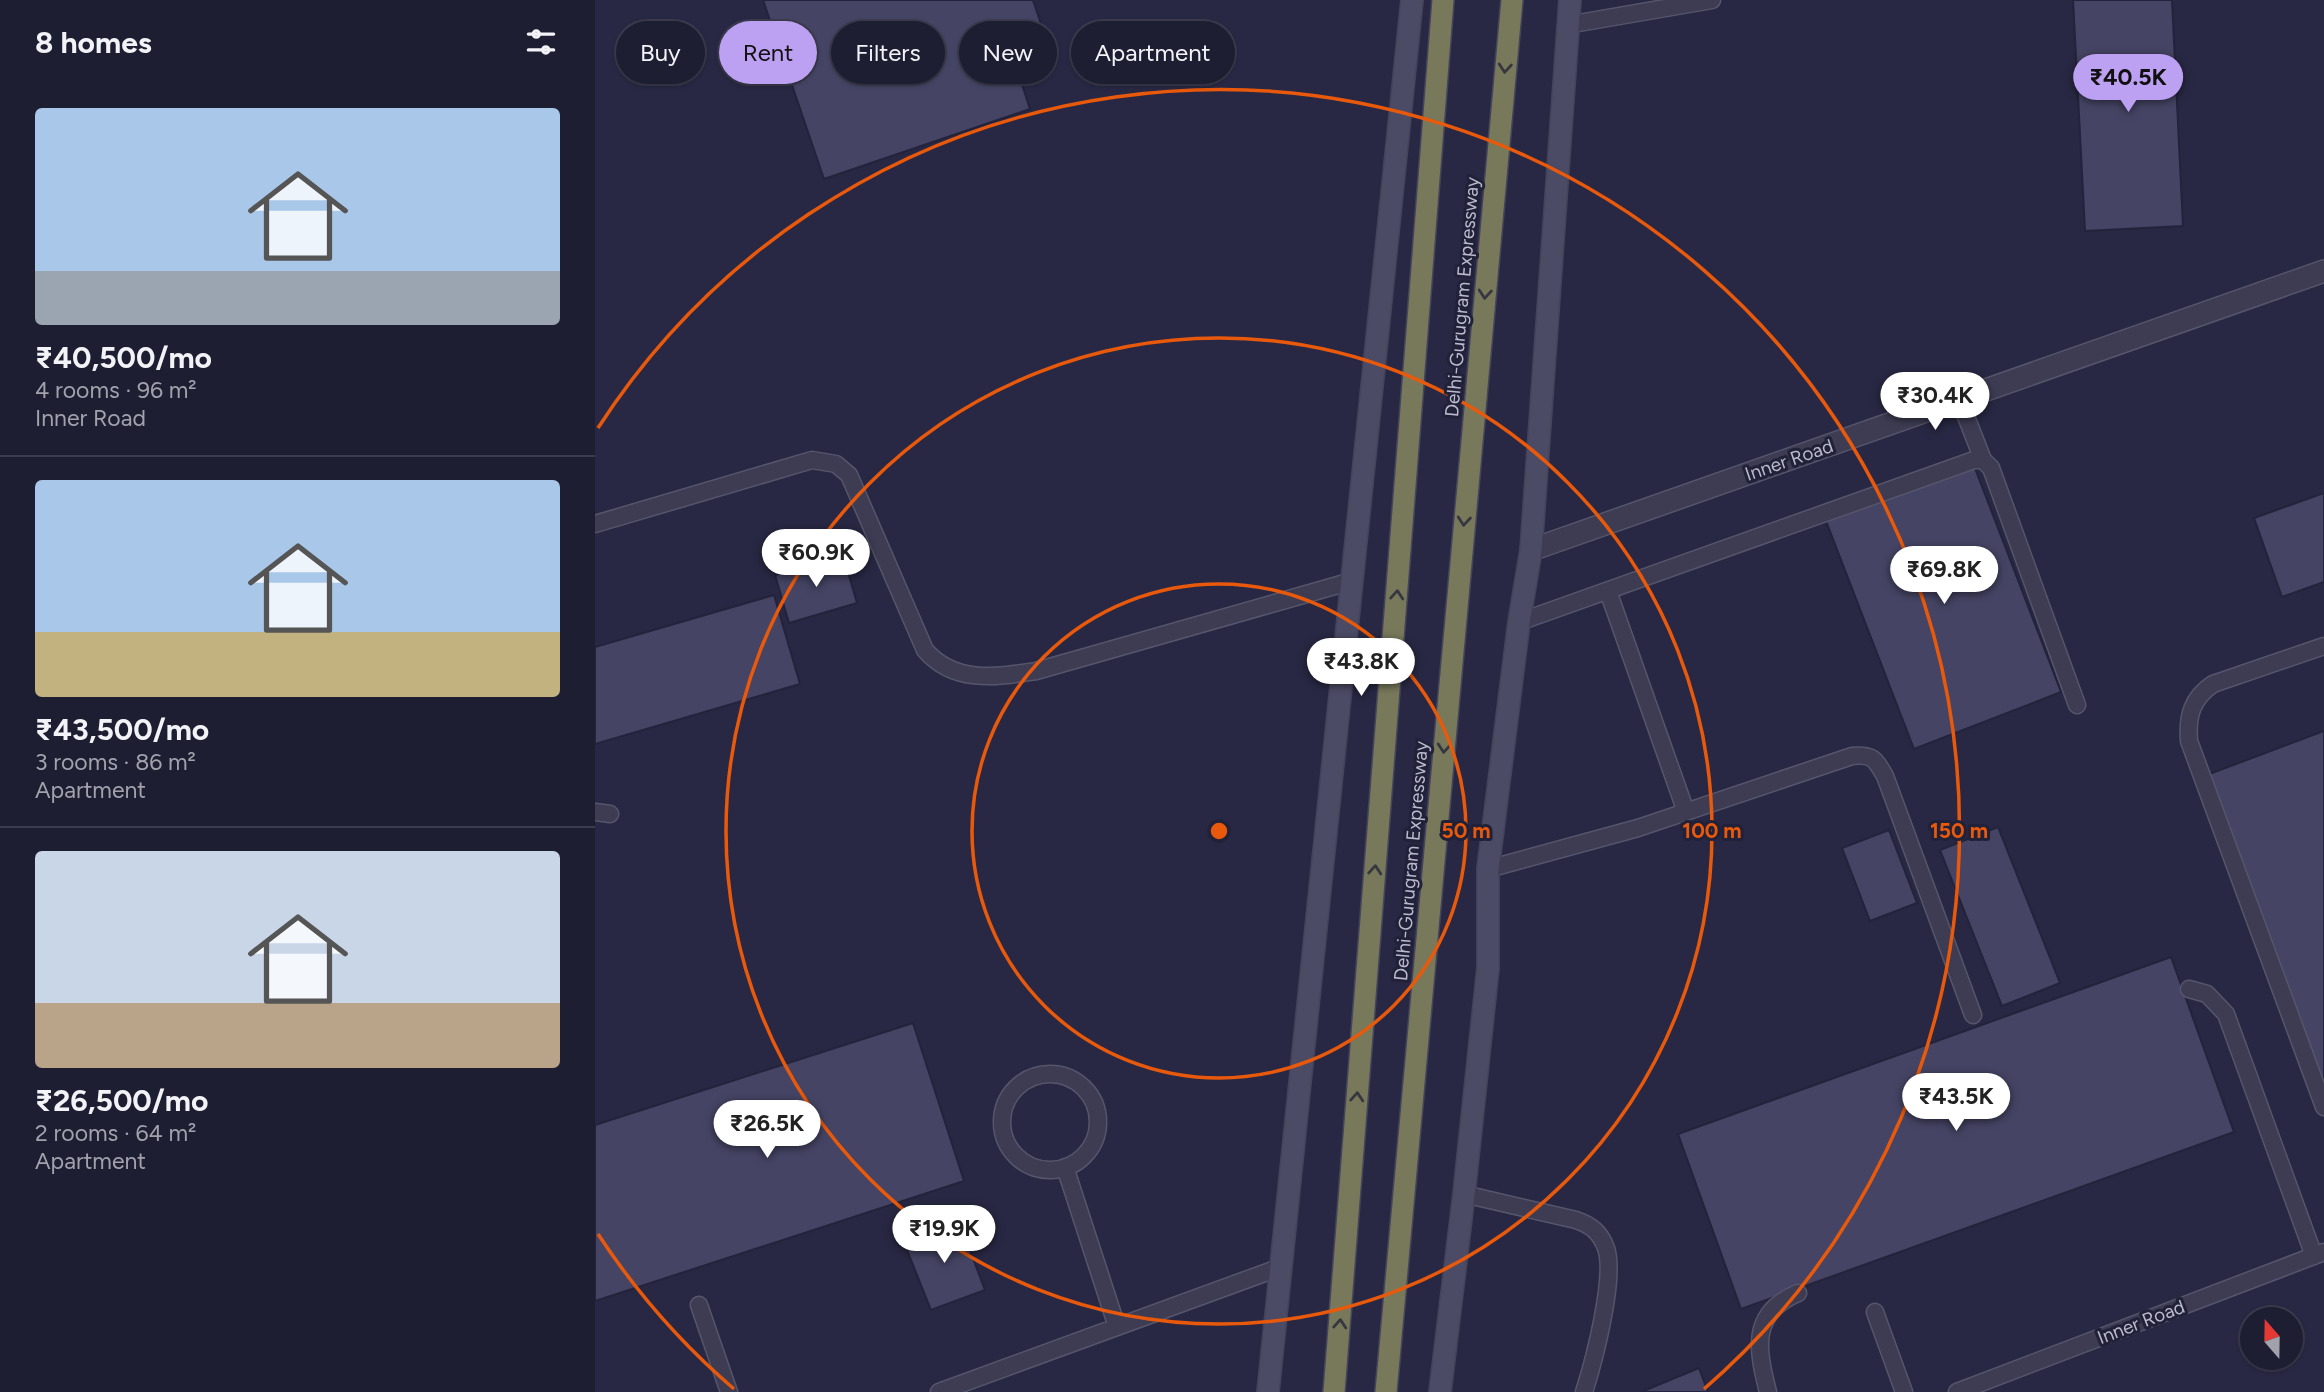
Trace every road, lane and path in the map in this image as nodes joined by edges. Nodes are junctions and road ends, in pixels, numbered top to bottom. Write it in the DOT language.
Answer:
graph roads {
  1 [pos="1412,0"];
  2 [pos="1443,0"];
  3 [pos="1512,0"];
  4 [pos="1570,0"];
  5 [pos="1712,0"];
  6 [pos="1567,25"];
  7 [pos="2324,271"];
  8 [pos="1960,401"];
  9 [pos="1983,460"];
  10 [pos="595,524"];
  11 [pos="1531,550"];
  12 [pos="1352,581"];
  13 [pos="1608,591"];
  14 [pos="1519,622"];
  15 [pos="2324,646"];
  16 [pos="2077,705"];
  17 [pos="1686,812"];
  18 [pos="1488,869"];
  19 [pos="2189,989"];
  20 [pos="1973,1015"];
  21 [pos="2324,1107"];
  22 [pos="1065,1167"];
  23 [pos="1464,1194"];
  24 [pos="2319,1254"];
  25 [pos="1281,1267"];
  26 [pos="1798,1293"];
  27 [pos="699,1305"];
  28 [pos="1875,1312"];
  29 [pos="1117,1327"];
  30 [pos="729,1392"];
  31 [pos="939,1392"];
  32 [pos="1268,1392"];
  33 [pos="1334,1392"];
  34 [pos="1386,1392"];
  35 [pos="1440,1392"];
  36 [pos="1584,1392"];
  37 [pos="1768,1392"];
  38 [pos="1904,1392"];
  39 [pos="1957,1392"];
  1 -- 12 [label="main road"];
  33 -- 2 [label="highway, Delhi-Gurugram Expressway, one-way"];
  3 -- 34 [label="highway, Delhi-Gurugram Expressway, one-way"];
  4 -- 6 [label="main road"];
  5 -- 6 [label="lane"];
  6 -- 11 [label="main road"];
  7 -- 8 [label="street, Inner Road"];
  8 -- 9 [label="lane"];
  8 -- 11 [label="street, Inner Road"];
  9 -- 13 [label="lane"];
  9 -- 16 [label="lane"];
  10 -- 12 [label="lane"];
  11 -- 14 [label="main road"];
  12 -- 25 [label="main road"];
  13 -- 14 [label="lane"];
  13 -- 17 [label="lane"];
  14 -- 18 [label="main road"];
  15 -- 21 [label="lane"];
  17 -- 18 [label="lane"];
  17 -- 20 [label="lane"];
  18 -- 23 [label="main road"];
  19 -- 24 [label="lane"];
  22 -- 22 [label="lane"];
  22 -- 29 [label="lane"];
  23 -- 35 [label="main road"];
  23 -- 36 [label="lane"];
  24 -- 39 [label="lane, Inner Road"];
  25 -- 29 [label="lane"];
  25 -- 32 [label="main road"];
  26 -- 37 [label="lane"];
  27 -- 30 [label="lane"];
  28 -- 38 [label="lane"];
  29 -- 31 [label="lane"];
}
